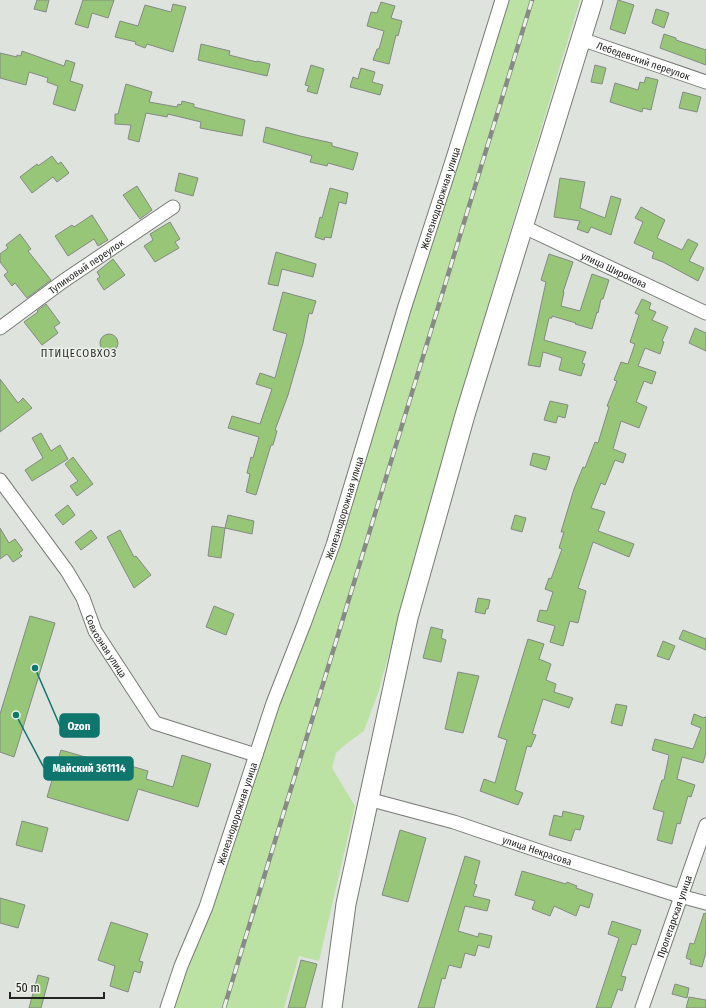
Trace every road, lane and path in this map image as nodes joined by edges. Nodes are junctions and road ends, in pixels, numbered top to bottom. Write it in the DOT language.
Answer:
graph roads {
  1 [pos="502,0"];
  2 [pos="593,0"];
  3 [pos="581,39"];
  4 [pos="706,82"];
  5 [pos="173,207"];
  6 [pos="522,226"];
  7 [pos="706,313"];
  8 [pos="0,328"];
  9 [pos="0,480"];
  10 [pos="256,755"];
  11 [pos="368,800"];
  12 [pos="706,825"];
  13 [pos="680,896"];
  14 [pos="706,903"];
  15 [pos="167,1008"];
  16 [pos="332,1008"];
  17 [pos="642,1008"];
  1 -- 10 [label="street, Железнодорожная улица"];
  2 -- 3 [label="main road"];
  3 -- 4 [label="street, Лебедевский переулок"];
  3 -- 6 [label="main road"];
  5 -- 8 [label="street, Тупиковый переулок"];
  6 -- 7 [label="street, улица Широкова"];
  6 -- 11 [label="main road"];
  9 -- 10 [label="street, Совхозная улица"];
  10 -- 15 [label="street, Железнодорожная улица"];
  11 -- 13 [label="street, улица Некрасова"];
  11 -- 16 [label="main road"];
  12 -- 13 [label="street, Пролетарская улица"];
  13 -- 14 [label="street, улица Некрасова"];
  13 -- 17 [label="street, Пролетарская улица"];
}
